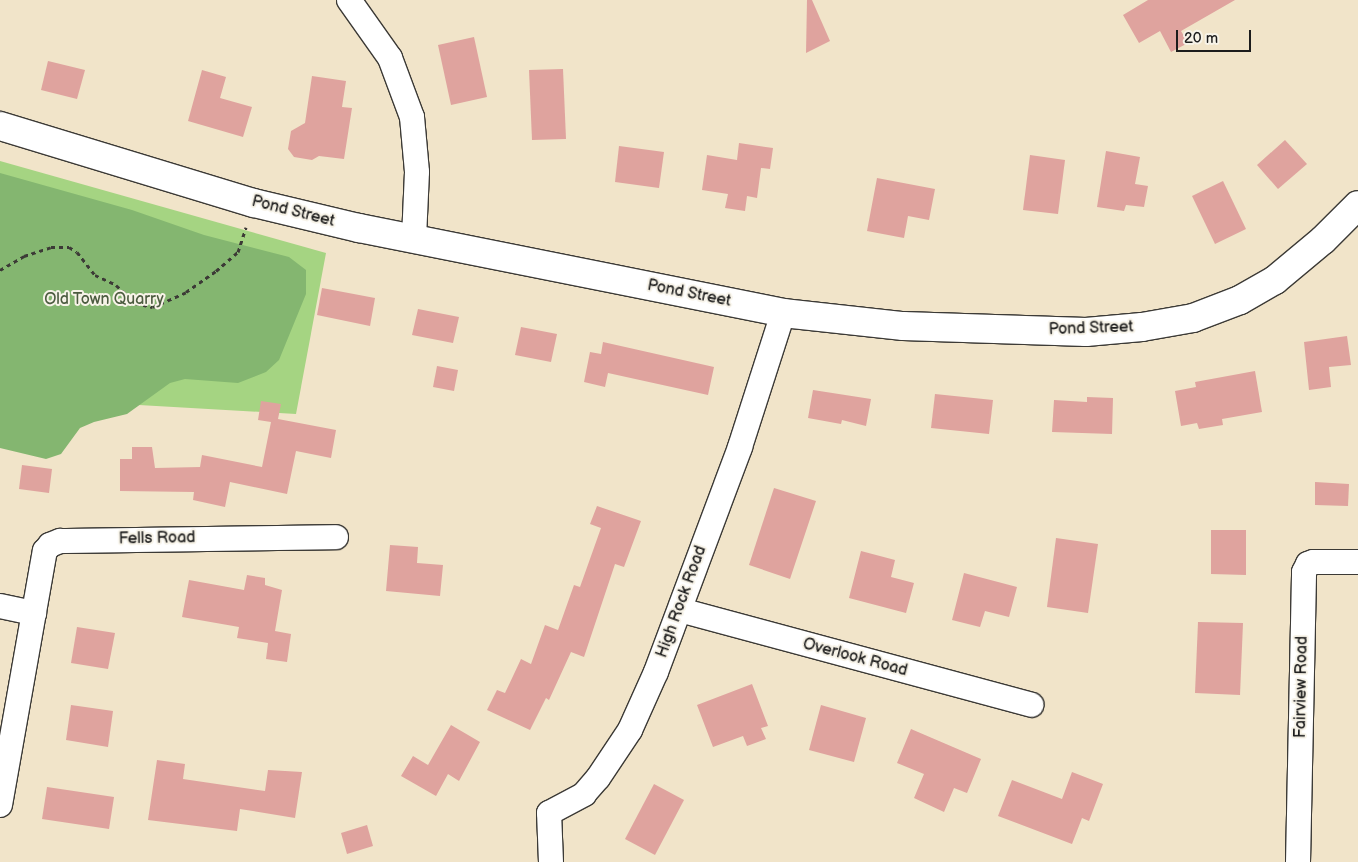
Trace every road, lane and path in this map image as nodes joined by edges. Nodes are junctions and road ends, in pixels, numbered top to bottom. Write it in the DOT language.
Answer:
graph roads {
  1 [pos="348,0"];
  2 [pos="0,126"];
  3 [pos="254,202"];
  4 [pos="1358,205"];
  5 [pos="414,239"];
  6 [pos="0,270"];
  7 [pos="783,313"];
  8 [pos="336,537"];
  9 [pos="1358,562"];
  10 [pos="0,606"];
  11 [pos="680,610"];
  12 [pos="34,614"];
  13 [pos="1030,705"];
  14 [pos="0,805"];
  15 [pos="551,862"];
  16 [pos="1298,862"];
  1 -- 5 [label="street"];
  2 -- 3 [label="street, Pond Street"];
  3 -- 5 [label="street, Pond Street"];
  3 -- 6 [label="path"];
  4 -- 7 [label="street, Pond Street"];
  5 -- 7 [label="street, Pond Street"];
  7 -- 11 [label="street, High Rock Road"];
  8 -- 12 [label="street, Fells Road"];
  9 -- 16 [label="street, Fairview Road"];
  10 -- 12 [label="street"];
  11 -- 13 [label="street, Overlook Road"];
  11 -- 15 [label="street, High Rock Road"];
  12 -- 14 [label="street, Fells Road"];
}
